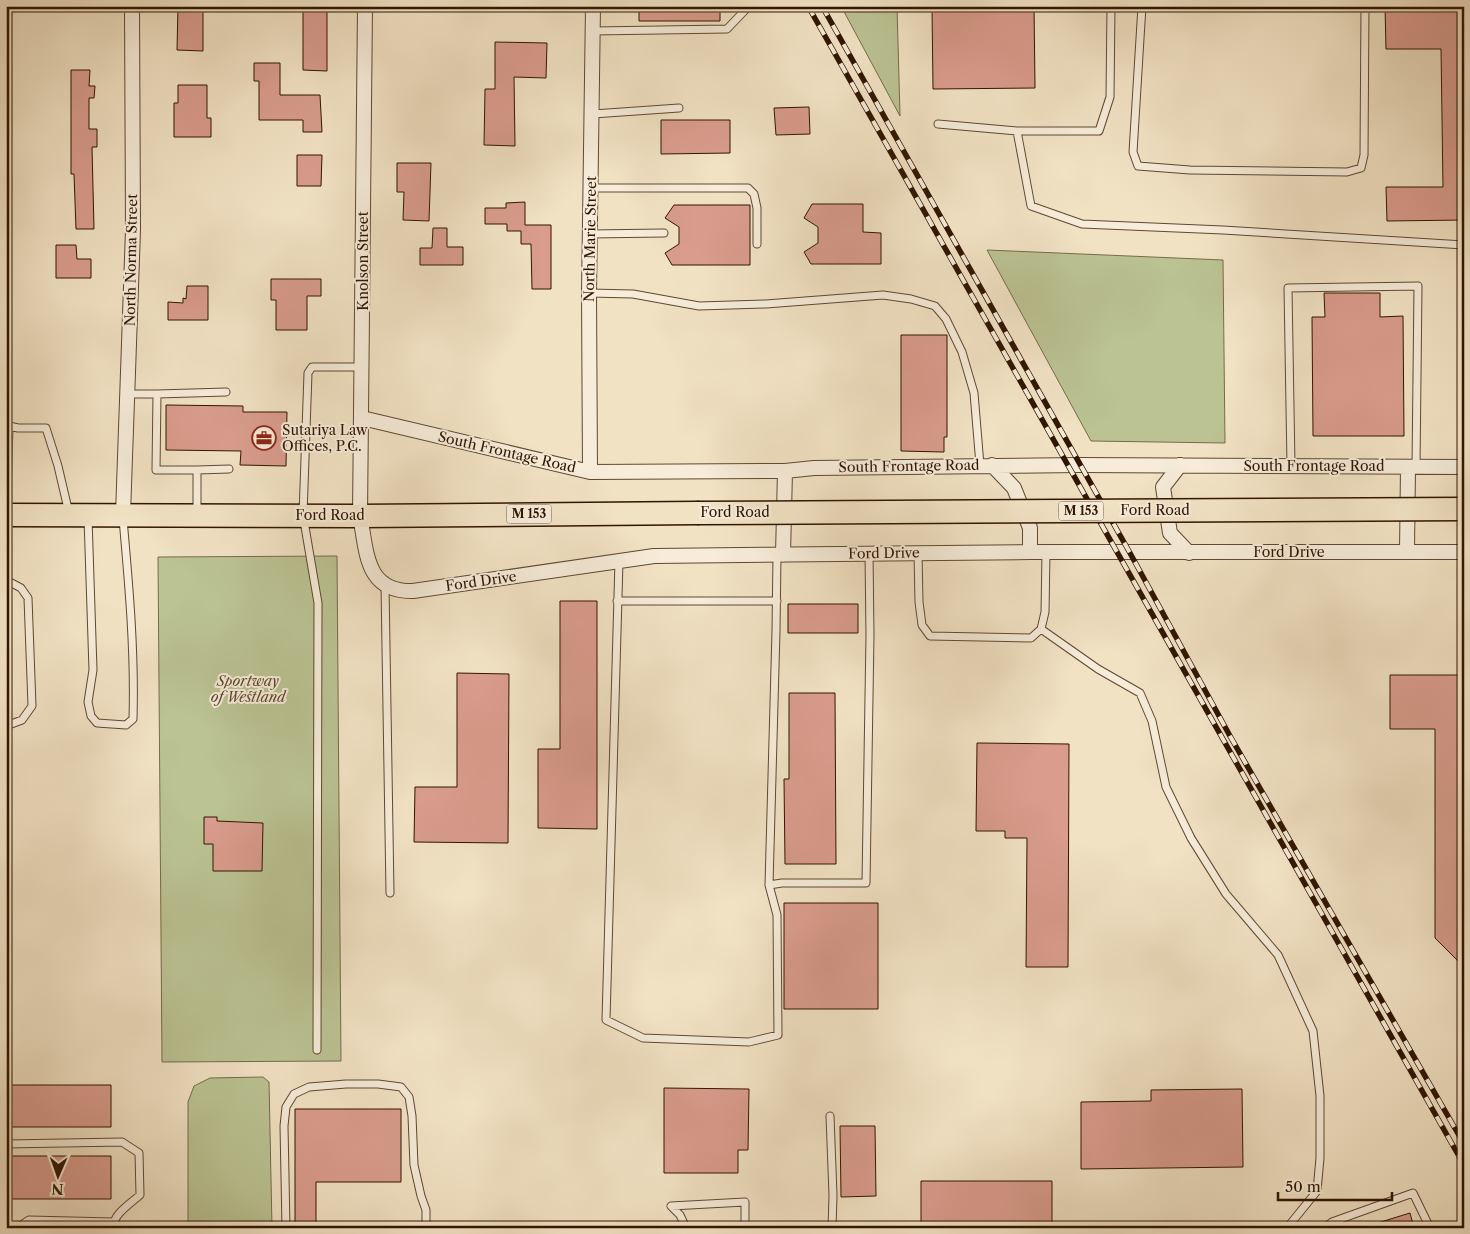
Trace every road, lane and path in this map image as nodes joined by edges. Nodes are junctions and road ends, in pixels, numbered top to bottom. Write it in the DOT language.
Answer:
graph roads {
  1 [pos="132,6"];
  2 [pos="365,6"];
  3 [pos="593,6"];
  4 [pos="749,6"];
  5 [pos="1111,6"];
  6 [pos="1142,6"];
  7 [pos="1365,6"];
  8 [pos="593,31"];
  9 [pos="679,108"];
  10 [pos="592,114"];
  11 [pos="938,124"];
  12 [pos="1017,131"];
  13 [pos="591,188"];
  14 [pos="664,233"];
  15 [pos="590,234"];
  16 [pos="758,244"];
  17 [pos="1464,245"];
  18 [pos="589,293"];
  19 [pos="362,367"];
  20 [pos="226,392"];
  21 [pos="127,394"];
  22 [pos="157,394"];
  23 [pos="362,418"];
  24 [pos="8,426"];
  25 [pos="986,465"];
  26 [pos="1180,465"];
  27 [pos="1291,466"];
  28 [pos="1412,467"];
  29 [pos="1464,467"];
  30 [pos="229,469"];
  31 [pos="197,470"];
  32 [pos="784,471"];
  33 [pos="590,472"];
  34 [pos="1464,509"];
  35 [pos="79,514"];
  36 [pos="123,514"];
  37 [pos="197,514"];
  38 [pos="6,515"];
  39 [pos="303,515"];
  40 [pos="360,516"];
  41 [pos="6,530"];
  42 [pos="1030,552"];
  43 [pos="1046,552"];
  44 [pos="1407,552"];
  45 [pos="1464,552"];
  46 [pos="869,553"];
  47 [pos="918,553"];
  48 [pos="1189,553"];
  49 [pos="780,555"];
  50 [pos="619,561"];
  51 [pos="6,580"];
  52 [pos="385,585"];
  53 [pos="618,601"];
  54 [pos="777,601"];
  55 [pos="1042,629"];
  56 [pos="6,726"];
  57 [pos="769,885"];
  58 [pos="390,893"];
  59 [pos="317,1050"];
  60 [pos="830,1116"];
  61 [pos="6,1144"];
  62 [pos="113,1225"];
  63 [pos="23,1228"];
  64 [pos="286,1228"];
  65 [pos="426,1228"];
  66 [pos="686,1228"];
  67 [pos="745,1228"];
  68 [pos="832,1228"];
  69 [pos="1287,1228"];
  70 [pos="1324,1228"];
  71 [pos="1430,1228"];
  1 -- 21 [label="street, North Norma Street"];
  2 -- 19 [label="street, Knolson Street"];
  3 -- 8 [label="street, North Marie Street"];
  4 -- 8 [label="lane"];
  5 -- 12 [label="lane"];
  6 -- 7 [label="lane"];
  8 -- 10 [label="street, North Marie Street"];
  9 -- 10 [label="lane"];
  10 -- 13 [label="street, North Marie Street"];
  11 -- 12 [label="lane"];
  12 -- 17 [label="lane"];
  13 -- 15 [label="street, North Marie Street"];
  13 -- 16 [label="lane"];
  14 -- 15 [label="lane"];
  15 -- 18 [label="street, North Marie Street"];
  18 -- 25 [label="lane"];
  18 -- 33 [label="street, North Marie Street"];
  19 -- 23 [label="street, Knolson Street"];
  19 -- 39 [label="lane"];
  20 -- 22 [label="lane"];
  21 -- 22 [label="lane"];
  21 -- 36 [label="street, North Norma Street"];
  22 -- 31 [label="lane"];
  23 -- 33 [label="street, South Frontage Road"];
  23 -- 40 [label="street, Knolson Street"];
  24 -- 35 [label="lane"];
  24 -- 38 [label="lane"];
  25 -- 26 [label="street, South Frontage Road"];
  25 -- 32 [label="street, South Frontage Road"];
  25 -- 42 [label="street"];
  26 -- 27 [label="street, South Frontage Road"];
  26 -- 48 [label="street"];
  27 -- 28 [label="street, South Frontage Road"];
  27 -- 28 [label="lane"];
  28 -- 29 [label="street, South Frontage Road"];
  28 -- 44 [label="street"];
  30 -- 31 [label="lane"];
  31 -- 37 [label="lane"];
  32 -- 33 [label="street, South Frontage Road"];
  32 -- 49 [label="street"];
  34 -- 40 [label="main road, Ford Road / M 153, bridge"];
  35 -- 36 [label="main road, Ford Road / M 153"];
  35 -- 36 [label="lane"];
  35 -- 38 [label="main road, Ford Road / M 153"];
  36 -- 37 [label="main road, Ford Road / M 153"];
  37 -- 39 [label="main road, Ford Road / M 153"];
  38 -- 41 [label="lane"];
  39 -- 40 [label="main road, Ford Road / M 153"];
  39 -- 59 [label="lane"];
  40 -- 52 [label="street"];
  42 -- 43 [label="street, Ford Drive"];
  42 -- 47 [label="street, Ford Drive"];
  43 -- 48 [label="street, Ford Drive"];
  43 -- 55 [label="lane"];
  44 -- 45 [label="street, Ford Drive"];
  44 -- 48 [label="street, Ford Drive"];
  46 -- 47 [label="street, Ford Drive"];
  46 -- 49 [label="street, Ford Drive"];
  46 -- 57 [label="lane"];
  47 -- 55 [label="lane"];
  49 -- 50 [label="street, Ford Drive"];
  49 -- 54 [label="lane"];
  50 -- 52 [label="street, Ford Drive"];
  50 -- 53 [label="lane"];
  51 -- 56 [label="lane"];
  52 -- 58 [label="lane"];
  53 -- 54 [label="lane"];
  53 -- 57 [label="lane"];
  54 -- 57 [label="lane"];
  55 -- 69 [label="lane"];
  60 -- 68 [label="lane"];
  61 -- 62 [label="lane"];
  62 -- 63 [label="lane"];
  64 -- 65 [label="lane"];
  66 -- 67 [label="lane"];
  70 -- 71 [label="lane"];
}
